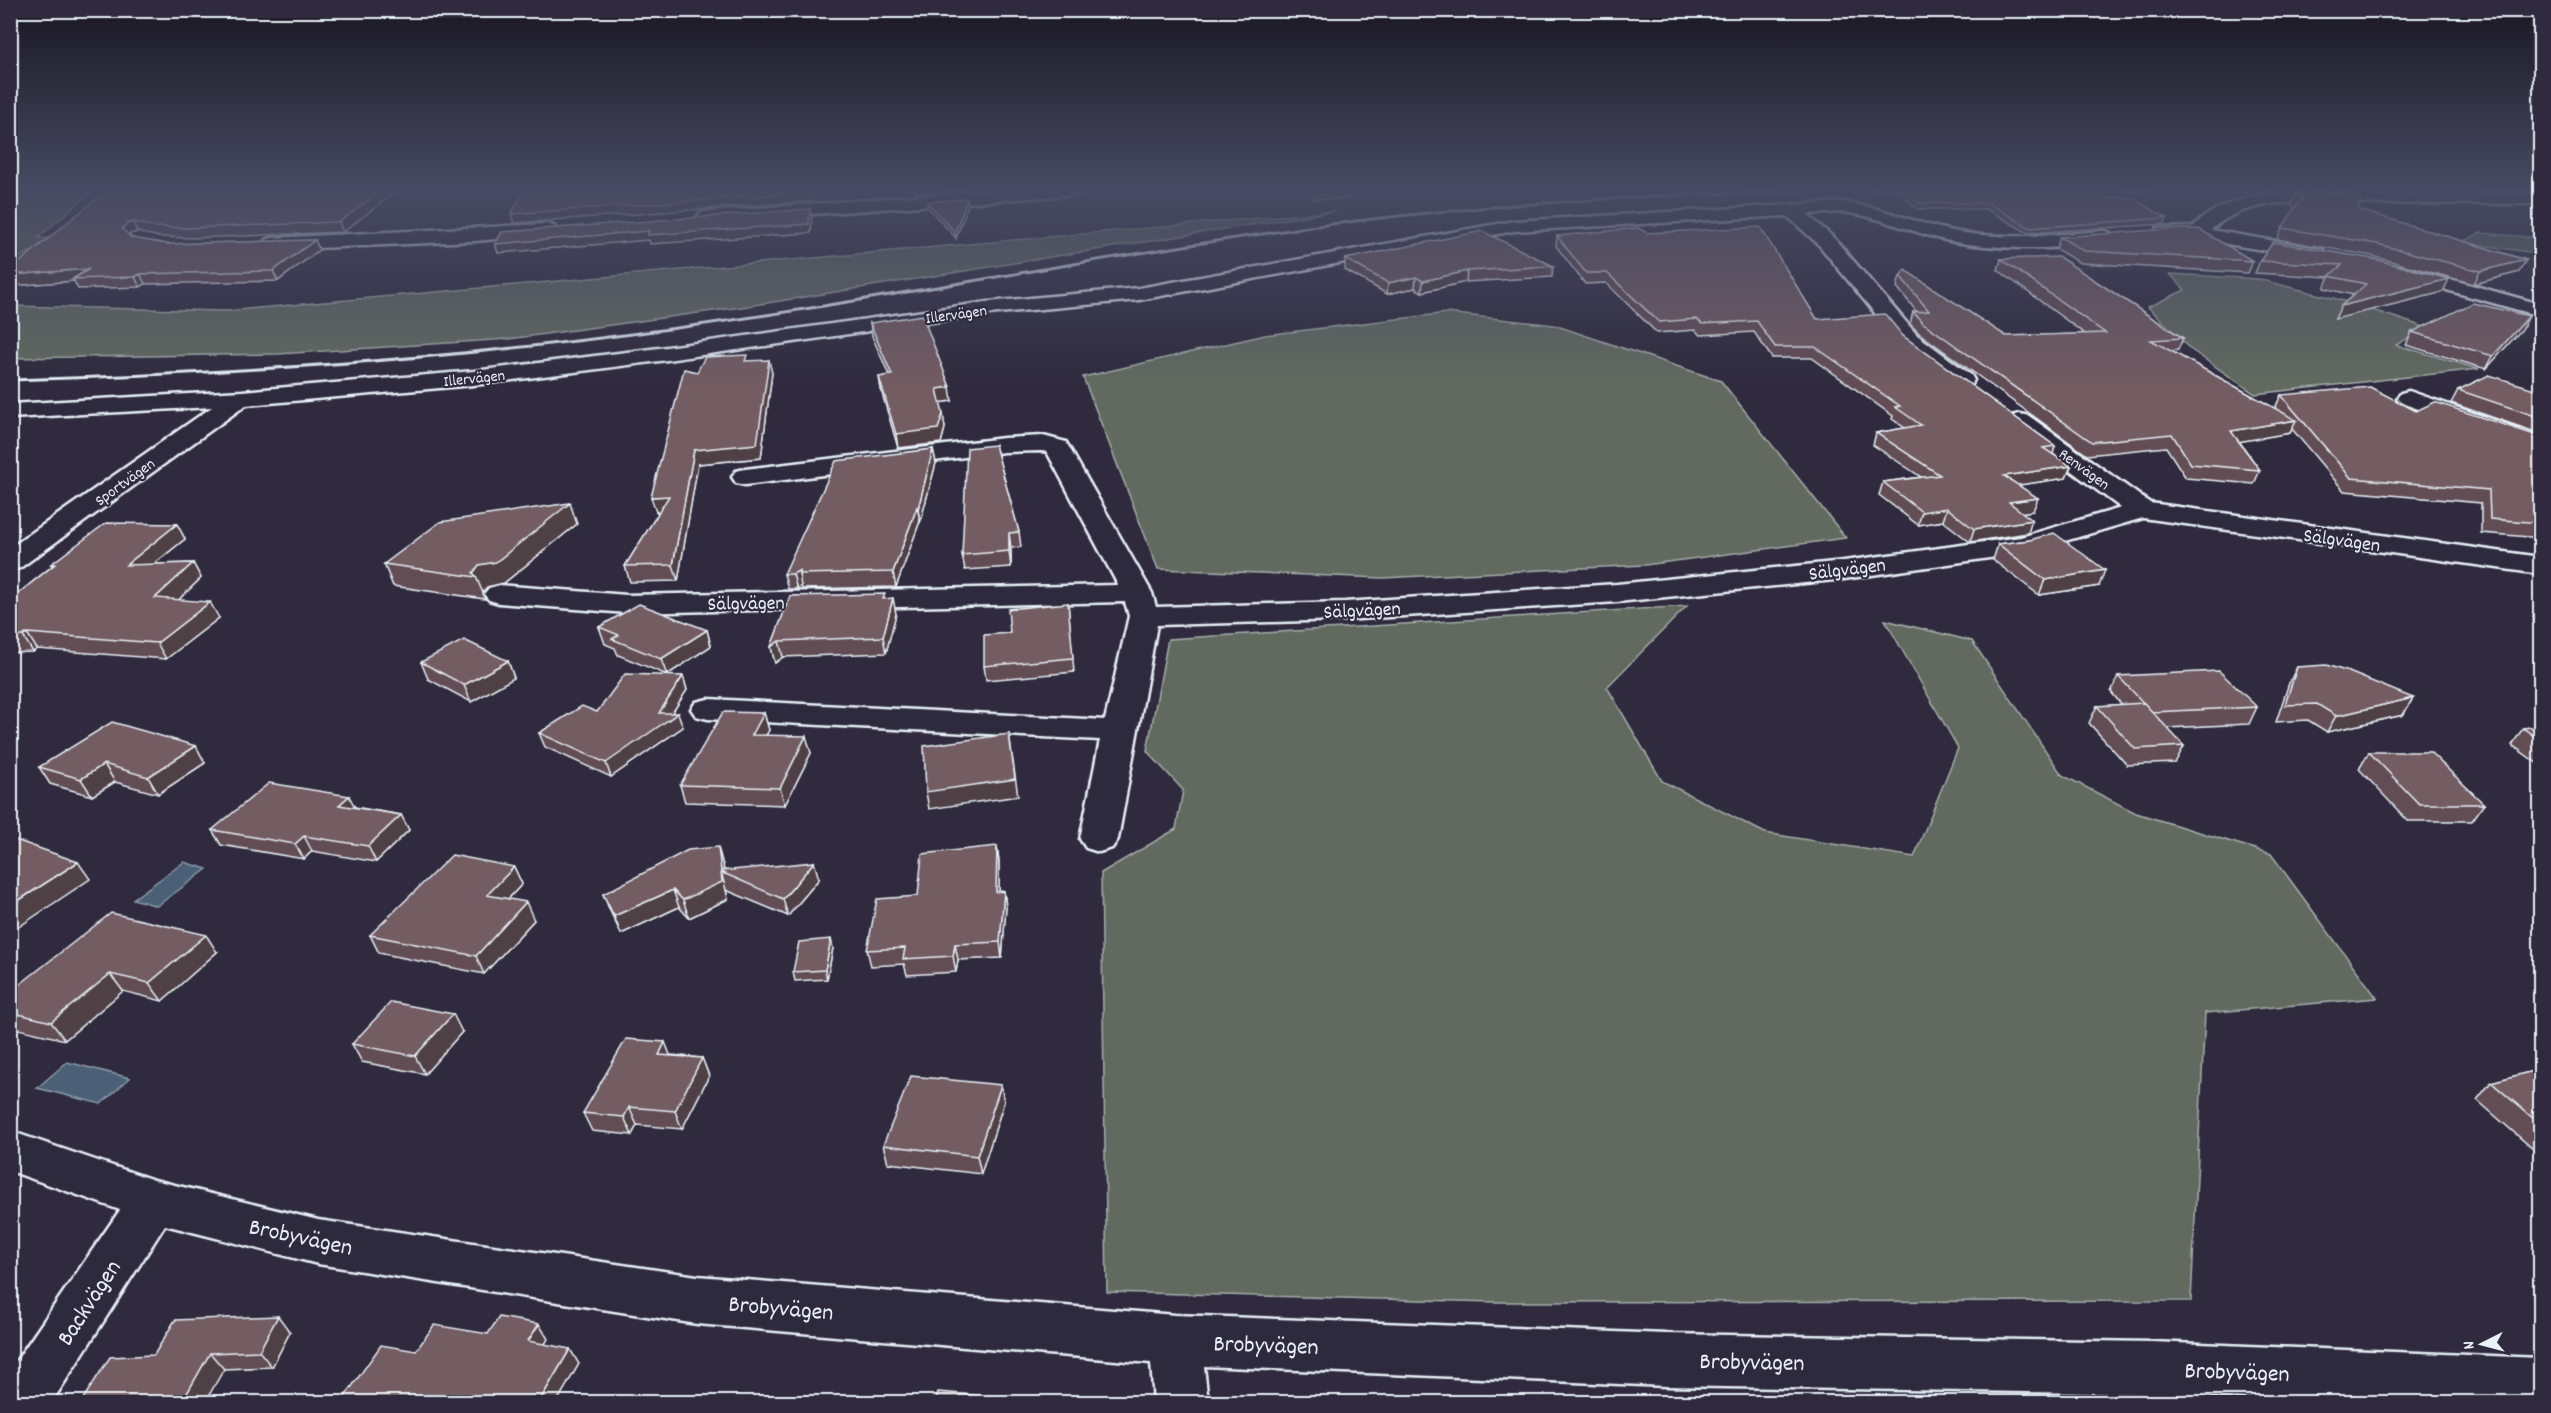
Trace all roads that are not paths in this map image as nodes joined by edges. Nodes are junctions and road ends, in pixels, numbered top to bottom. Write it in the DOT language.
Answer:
graph roads {
  1 [pos="1351,255"];
  2 [pos="1838,255"];
  3 [pos="2320,255"];
  4 [pos="2337,258"];
  5 [pos="2382,267"];
  6 [pos="2541,310"];
  7 [pos="1984,394"];
  8 [pos="2409,398"];
  9 [pos="237,400"];
  10 [pos="2002,408"];
  11 [pos="10,411"];
  12 [pos="2541,444"];
  13 [pos="745,477"];
  14 [pos="2142,510"];
  15 [pos="10,562"];
  16 [pos="2541,566"];
  17 [pos="499,594"];
  18 [pos="1140,604"];
  19 [pos="708,710"];
  20 [pos="1119,732"];
  21 [pos="1100,839"];
  22 [pos="10,1151"];
  23 [pos="154,1201"];
  24 [pos="1175,1340"];
  25 [pos="2541,1384"];
  26 [pos="21,1402"];
  27 [pos="1181,1402"];
  1 -- 9 [label="street, Illervägen"];
  2 -- 7 [label="street"];
  3 -- 4 [label="street"];
  5 -- 6 [label="street"];
  8 -- 12 [label="street"];
  9 -- 11 [label="street, Illervägen"];
  9 -- 15 [label="street, Sportvägen"];
  10 -- 14 [label="street, Renvägen"];
  13 -- 18 [label="street"];
  14 -- 16 [label="street, Sälgvägen"];
  14 -- 18 [label="street, Sälgvägen"];
  17 -- 18 [label="street, Sälgvägen"];
  18 -- 20 [label="street"];
  19 -- 20 [label="street"];
  20 -- 21 [label="street"];
  22 -- 23 [label="street, Brobyvägen"];
  23 -- 24 [label="street, Brobyvägen"];
  23 -- 26 [label="street, Backvägen"];
  24 -- 25 [label="street, Brobyvägen"];
  24 -- 27 [label="street"];
}
